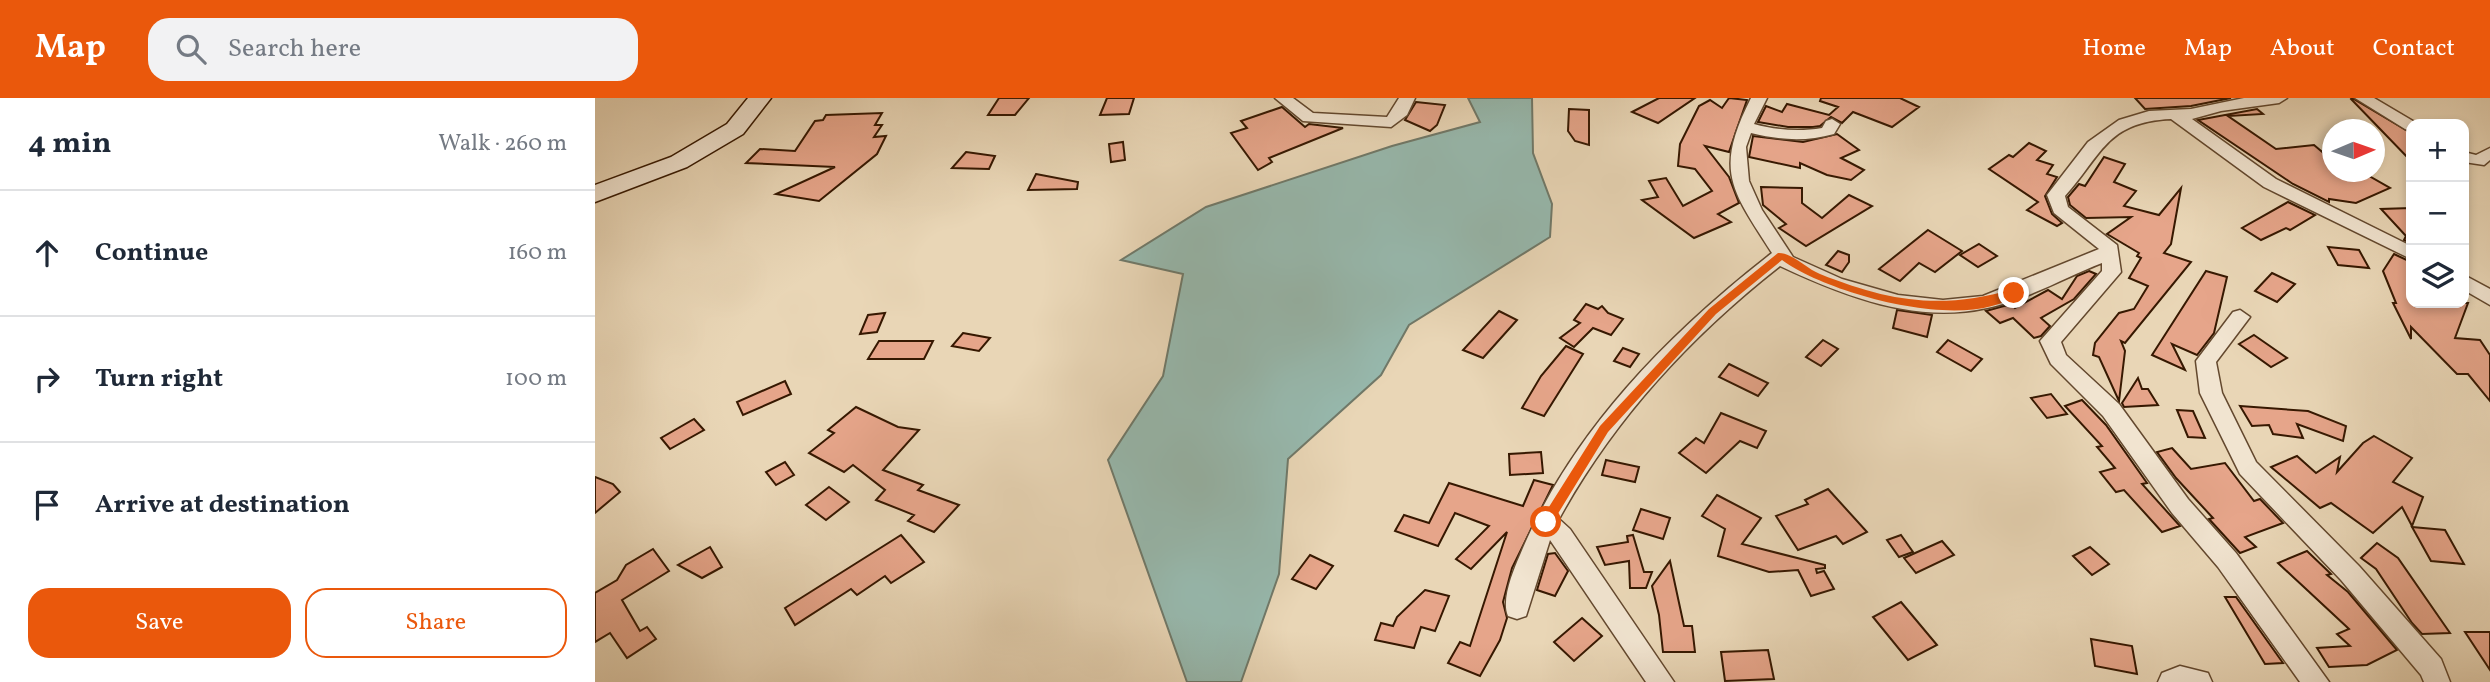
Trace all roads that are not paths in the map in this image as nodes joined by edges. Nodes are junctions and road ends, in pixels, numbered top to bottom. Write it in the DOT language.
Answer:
graph roads {
  1 [pos="760,98"];
  2 [pos="1283,98"];
  3 [pos="1406,98"];
  4 [pos="1759,98"];
  5 [pos="2279,98"];
  6 [pos="2363,98"];
  7 [pos="2175,114"];
  8 [pos="2406,123"];
  9 [pos="1832,124"];
  10 [pos="1745,126"];
  11 [pos="2490,153"];
  12 [pos="2469,158"];
  13 [pos="595,194"];
  14 [pos="2110,249"];
  15 [pos="2406,251"];
  16 [pos="1782,255"];
  17 [pos="2469,284"];
  18 [pos="2490,298"];
  19 [pos="2240,317"];
  20 [pos="1546,522"];
  21 [pos="1517,607"];
  22 [pos="1661,682"];
  23 [pos="2171,682"];
  24 [pos="2199,682"];
  25 [pos="2316,682"];
  26 [pos="2437,682"];
  1 -- 13 [label="street"];
  2 -- 3 [label="street"];
  4 -- 10 [label="street"];
  5 -- 7 [label="street"];
  6 -- 8 [label="street"];
  7 -- 14 [label="street"];
  7 -- 15 [label="street"];
  9 -- 10 [label="street"];
  10 -- 16 [label="street"];
  11 -- 12 [label="street"];
  14 -- 16 [label="street"];
  14 -- 25 [label="street"];
  16 -- 20 [label="street"];
  17 -- 18 [label="street"];
  19 -- 26 [label="street"];
  20 -- 21 [label="street"];
  20 -- 22 [label="street"];
  23 -- 24 [label="street"];
}
